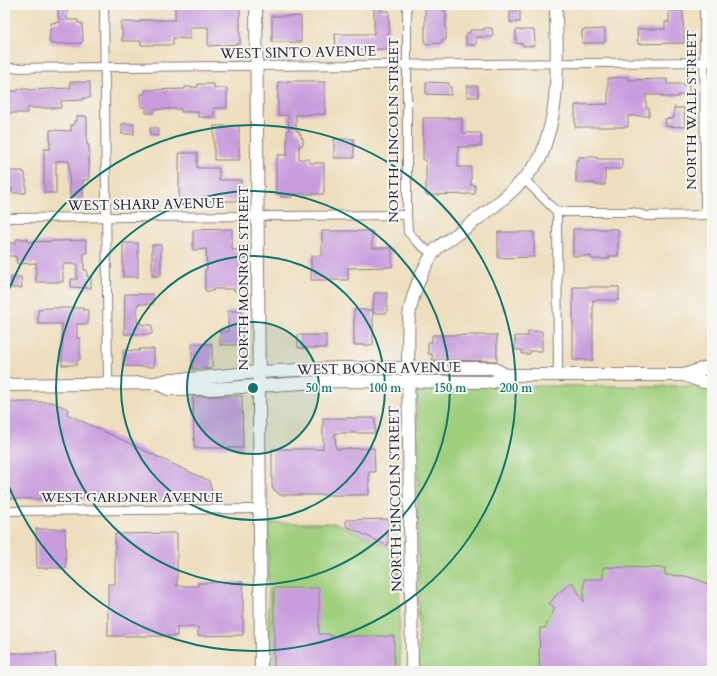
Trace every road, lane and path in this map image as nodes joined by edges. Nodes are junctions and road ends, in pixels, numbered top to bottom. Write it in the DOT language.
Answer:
graph roads {
  1 [pos="104,5"];
  2 [pos="256,5"];
  3 [pos="407,5"];
  4 [pos="556,5"];
  5 [pos="704,5"];
  6 [pos="708,62"];
  7 [pos="408,64"];
  8 [pos="556,64"];
  9 [pos="256,66"];
  10 [pos="104,67"];
  11 [pos="5,68"];
  12 [pos="524,180"];
  13 [pos="557,212"];
  14 [pos="407,215"];
  15 [pos="709,215"];
  16 [pos="258,216"];
  17 [pos="5,218"];
  18 [pos="107,218"];
  19 [pos="432,254"];
  20 [pos="408,368"];
  21 [pos="712,368"];
  22 [pos="258,372"];
  23 [pos="506,375"];
  24 [pos="558,375"];
  25 [pos="684,376"];
  26 [pos="409,381"];
  27 [pos="712,382"];
  28 [pos="156,383"];
  29 [pos="5,384"];
  30 [pos="108,384"];
  31 [pos="258,387"];
  32 [pos="259,509"];
  33 [pos="5,511"];
  34 [pos="261,671"];
  35 [pos="412,671"];
  1 -- 10 [label="street"];
  2 -- 9 [label="main road, NORTH MONROE STREET"];
  3 -- 7 [label="street, NORTH LINCOLN STREET"];
  4 -- 8 [label="main road"];
  5 -- 6 [label="street, NORTH WALL STREET"];
  6 -- 8 [label="street, WEST SINTO AVENUE"];
  6 -- 15 [label="street, NORTH WALL STREET"];
  7 -- 8 [label="street, WEST SINTO AVENUE"];
  7 -- 9 [label="street, WEST SINTO AVENUE"];
  7 -- 14 [label="street, NORTH LINCOLN STREET"];
  8 -- 12 [label="main road"];
  9 -- 10 [label="street, WEST SINTO AVENUE"];
  9 -- 16 [label="main road, NORTH MONROE STREET"];
  10 -- 11 [label="street, WEST SINTO AVENUE"];
  10 -- 18 [label="street"];
  12 -- 13 [label="street"];
  12 -- 19 [label="main road"];
  13 -- 15 [label="street"];
  13 -- 24 [label="street"];
  14 -- 16 [label="street, WEST SHARP AVENUE"];
  14 -- 19 [label="street, NORTH LINCOLN STREET"];
  16 -- 18 [label="street, WEST SHARP AVENUE"];
  16 -- 22 [label="main road, NORTH MONROE STREET"];
  17 -- 18 [label="street, WEST SHARP AVENUE"];
  18 -- 30 [label="street"];
  19 -- 20 [label="main road, NORTH LINCOLN STREET"];
  20 -- 22 [label="main road, WEST BOONE AVENUE"];
  20 -- 23 [label="main road, WEST BOONE AVENUE"];
  20 -- 26 [label="main road, NORTH LINCOLN STREET"];
  21 -- 25 [label="main road, WEST BOONE AVENUE"];
  22 -- 28 [label="main road, WEST BOONE AVENUE"];
  22 -- 31 [label="main road, NORTH MONROE STREET"];
  23 -- 24 [label="main road, WEST BOONE AVENUE"];
  23 -- 26 [label="main road, WEST BOONE AVENUE"];
  24 -- 25 [label="main road, WEST BOONE AVENUE"];
  25 -- 27 [label="main road, WEST BOONE AVENUE"];
  26 -- 31 [label="main road, WEST BOONE AVENUE"];
  26 -- 35 [label="main road, NORTH LINCOLN STREET"];
  28 -- 30 [label="main road, WEST BOONE AVENUE"];
  28 -- 31 [label="main road, WEST BOONE AVENUE"];
  29 -- 30 [label="main road, WEST BOONE AVENUE"];
  31 -- 32 [label="main road, NORTH MONROE STREET"];
  32 -- 33 [label="street, WEST GARDNER AVENUE"];
  32 -- 34 [label="main road, NORTH MONROE STREET"];
}
